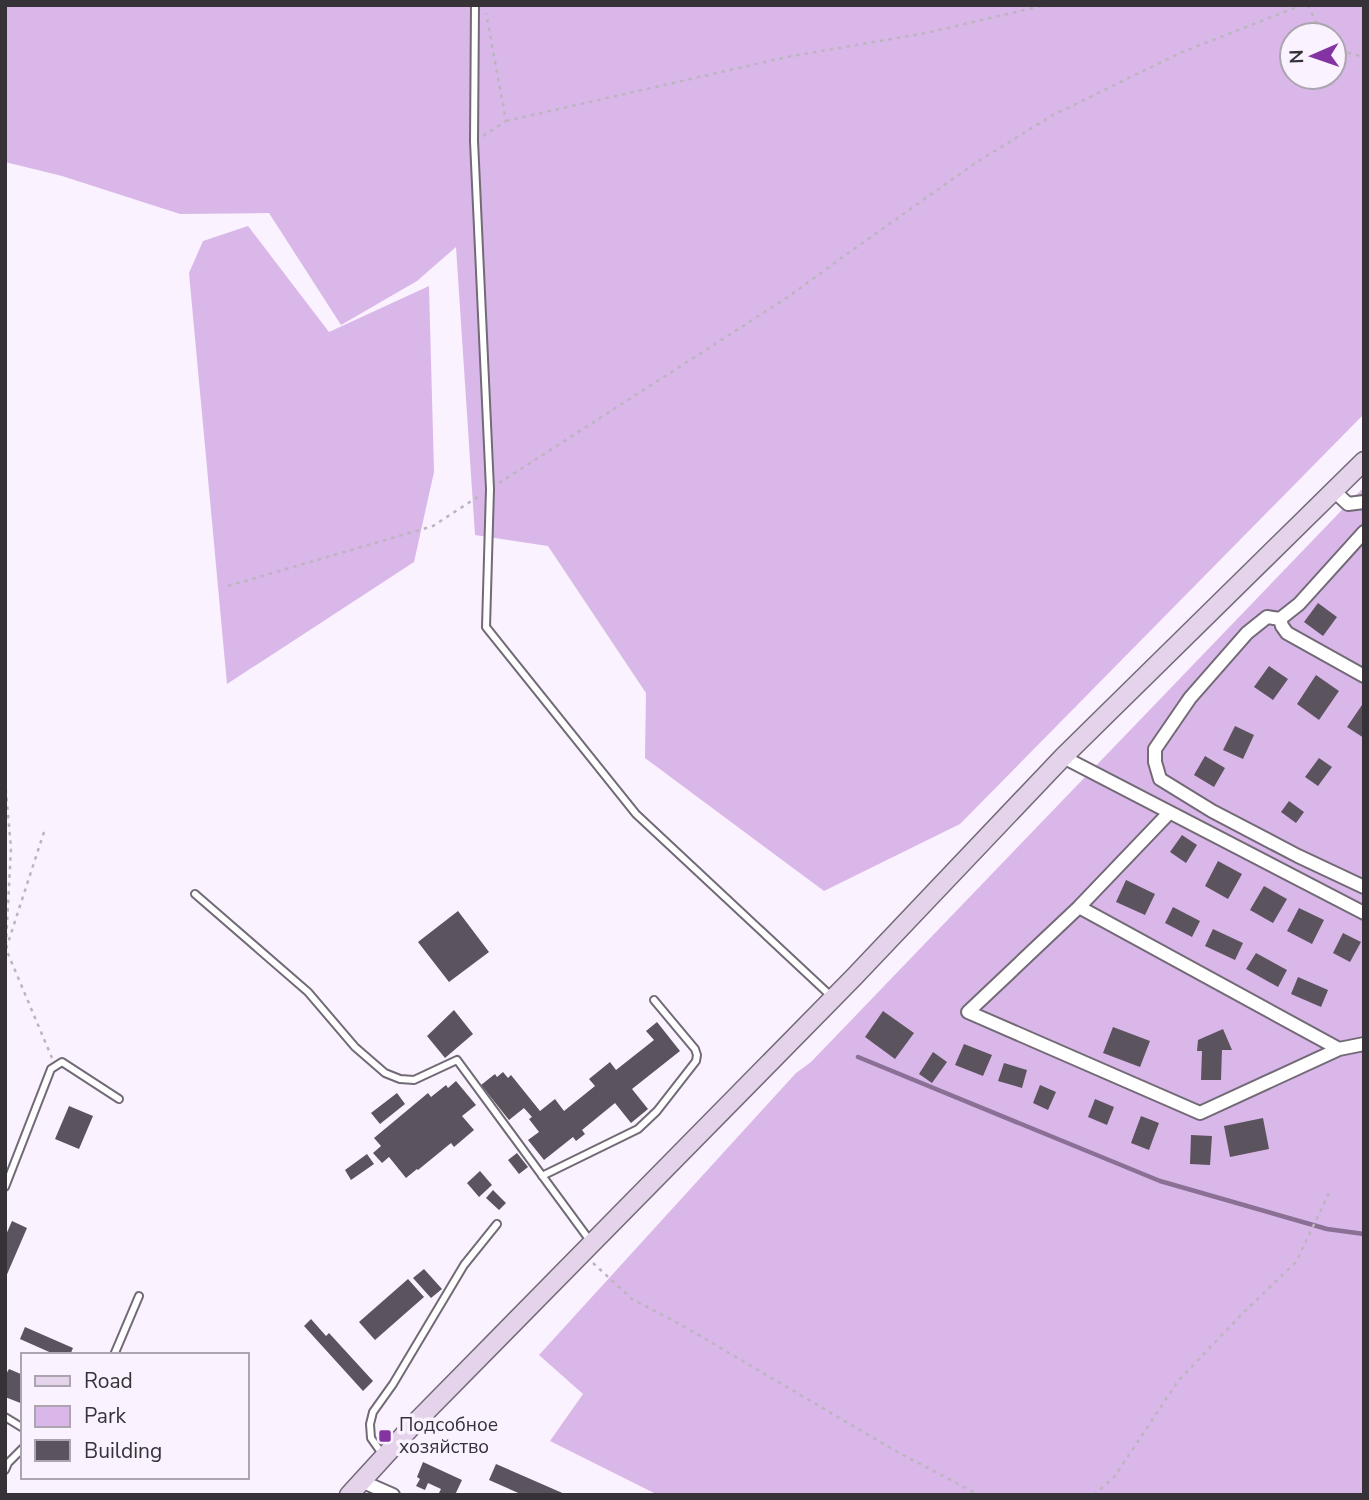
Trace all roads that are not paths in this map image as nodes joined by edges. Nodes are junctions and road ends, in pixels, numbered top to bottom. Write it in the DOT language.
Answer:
graph roads {
  1 [pos="475,5"];
  2 [pos="1364,461"];
  3 [pos="1334,491"];
  4 [pos="1364,502"];
  5 [pos="1364,532"];
  6 [pos="1280,619"];
  7 [pos="1364,676"];
  8 [pos="1063,757"];
  9 [pos="1169,813"];
  10 [pos="1364,887"];
  11 [pos="195,894"];
  12 [pos="1079,907"];
  13 [pos="1364,913"];
  14 [pos="833,998"];
  15 [pos="654,1000"];
  16 [pos="1364,1044"];
  17 [pos="1339,1049"];
  18 [pos="119,1099"];
  19 [pos="542,1176"];
  20 [pos="5,1187"];
  21 [pos="497,1224"];
  22 [pos="587,1248"];
  23 [pos="139,1296"];
  24 [pos="115,1353"];
  25 [pos="5,1417"];
  26 [pos="21,1427"];
  27 [pos="21,1450"];
  28 [pos="384,1456"];
  29 [pos="5,1470"];
  30 [pos="355,1488"];
  31 [pos="393,1495"];
  1 -- 14 [label="lane"];
  2 -- 3 [label="main road"];
  3 -- 4 [label="street"];
  3 -- 8 [label="main road"];
  5 -- 6 [label="street"];
  6 -- 7 [label="street"];
  6 -- 10 [label="street"];
  8 -- 9 [label="street"];
  8 -- 14 [label="main road"];
  9 -- 12 [label="street"];
  9 -- 13 [label="street"];
  11 -- 19 [label="lane"];
  12 -- 17 [label="street"];
  12 -- 17 [label="street"];
  14 -- 22 [label="main road"];
  15 -- 19 [label="lane"];
  16 -- 17 [label="street"];
  18 -- 20 [label="lane"];
  19 -- 22 [label="lane"];
  21 -- 28 [label="lane"];
  22 -- 28 [label="main road"];
  23 -- 24 [label="lane"];
  25 -- 26 [label="lane"];
  27 -- 29 [label="lane"];
  28 -- 30 [label="main road"];
  30 -- 31 [label="street"];
}
